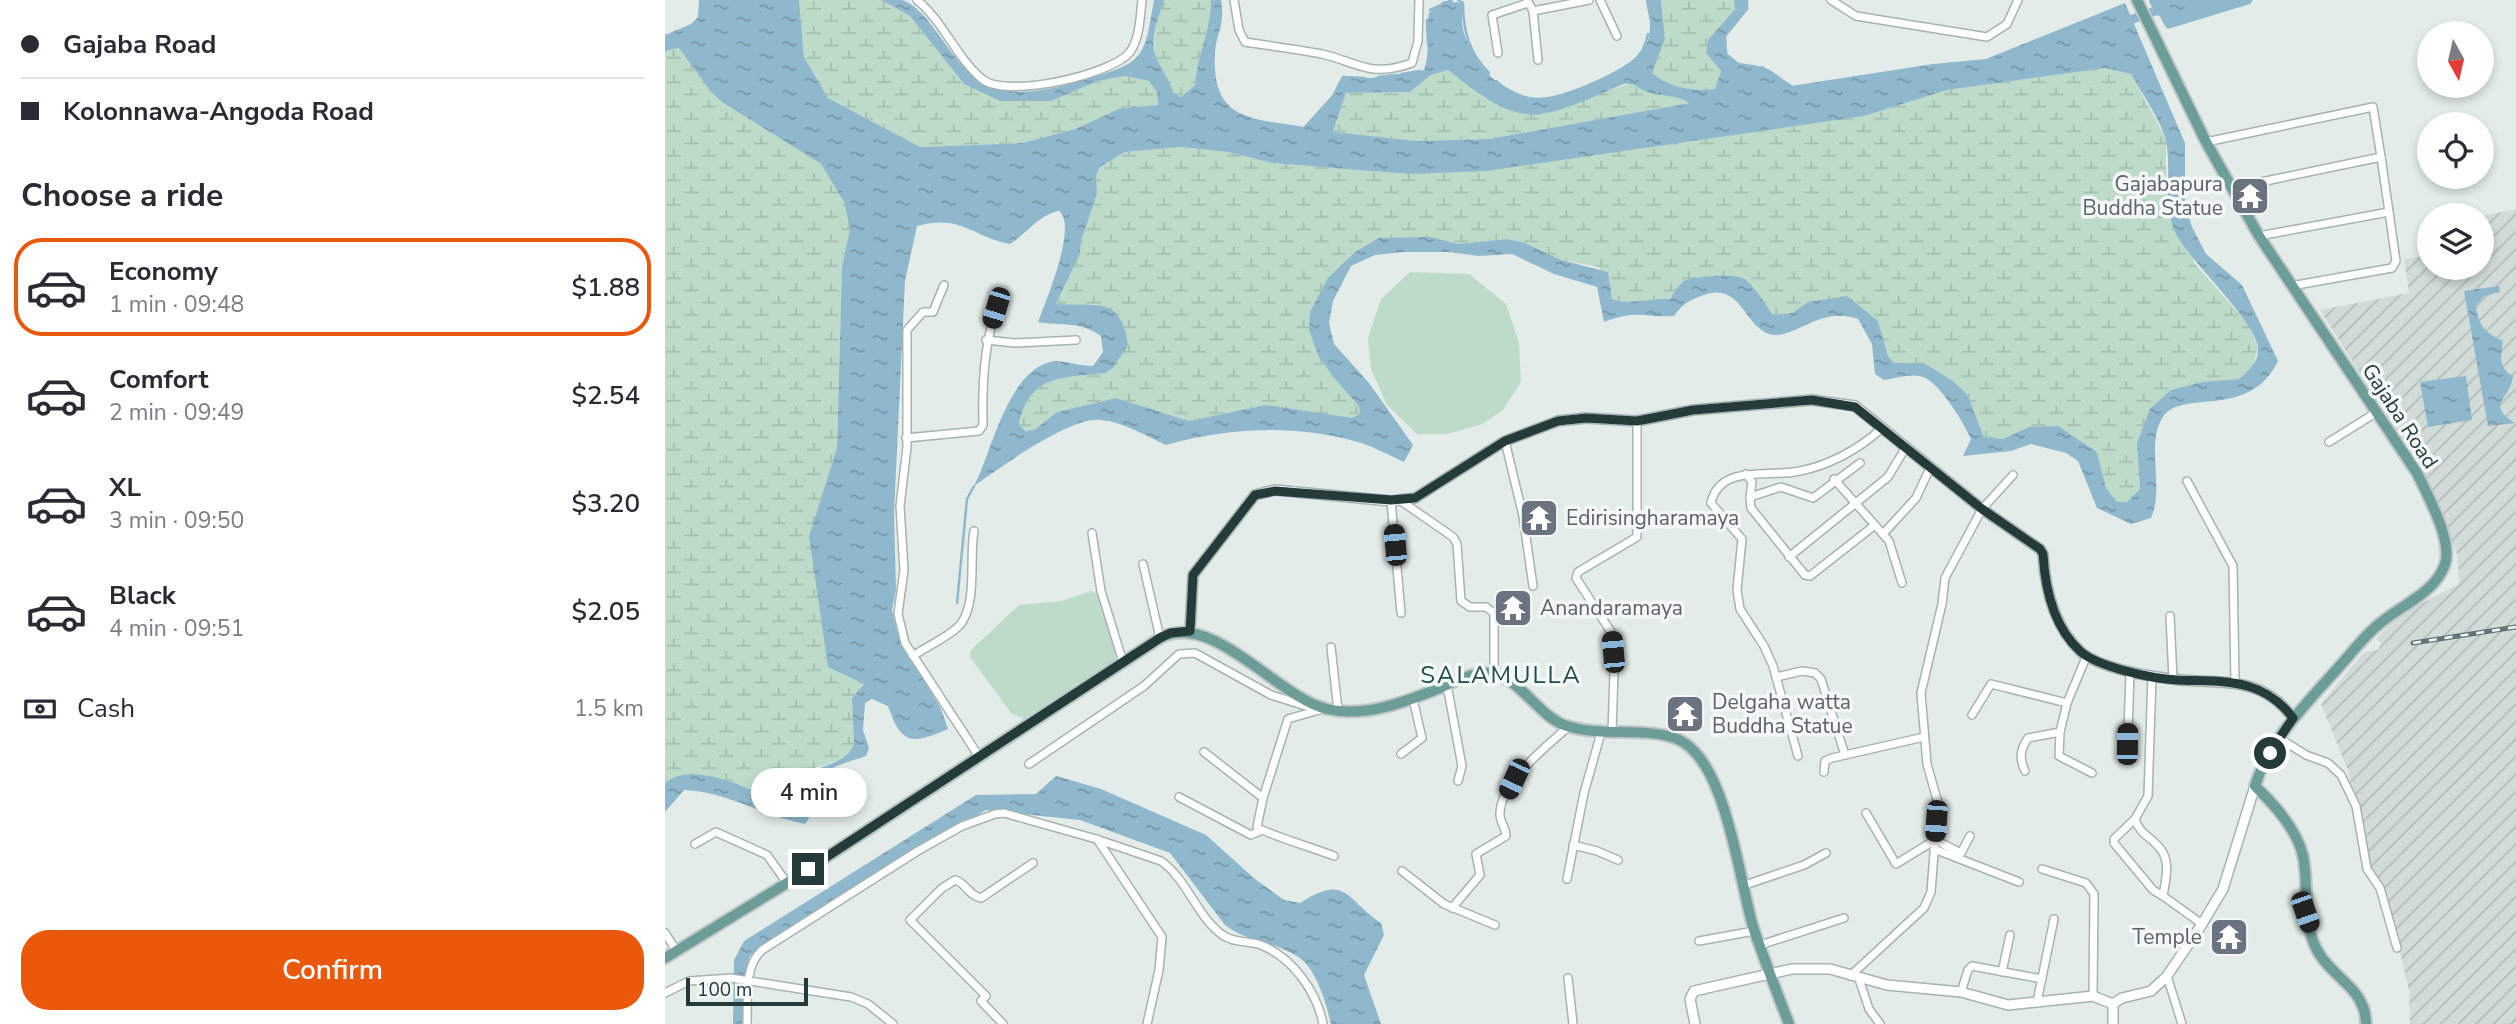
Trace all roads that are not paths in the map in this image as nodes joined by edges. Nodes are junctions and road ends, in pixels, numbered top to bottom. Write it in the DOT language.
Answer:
graph roads {
  1 [pos="917,0"];
  2 [pos="1142,0"];
  3 [pos="1234,0"];
  4 [pos="1419,0"];
  5 [pos="1590,0"];
  6 [pos="1600,0"];
  7 [pos="1831,0"];
  8 [pos="2018,0"];
  9 [pos="1527,1"];
  10 [pos="2139,2"];
  11 [pos="1533,11"];
  12 [pos="1617,36"];
  13 [pos="1498,54"];
  14 [pos="1538,60"];
  15 [pos="2206,142"];
  16 [pos="2381,157"];
  17 [pos="2232,188"];
  18 [pos="2389,212"];
  19 [pos="2259,236"];
  20 [pos="944,285"];
  21 [pos="2291,286"];
  22 [pos="996,308"];
  23 [pos="986,340"];
  24 [pos="1076,340"];
  25 [pos="2377,412"];
  26 [pos="1637,421"];
  27 [pos="1881,429"];
  28 [pos="906,438"];
  29 [pos="1505,441"];
  30 [pos="2329,442"];
  31 [pos="1906,447"];
  32 [pos="1860,463"];
  33 [pos="1930,468"];
  34 [pos="1746,474"];
  35 [pos="2013,474"];
  36 [pos="1834,479"];
  37 [pos="2187,481"];
  38 [pos="1750,497"];
  39 [pos="1396,500"];
  40 [pos="1856,503"];
  41 [pos="1982,509"];
  42 [pos="1875,525"];
  43 [pos="974,531"];
  44 [pos="1092,533"];
  45 [pos="1883,534"];
  46 [pos="1789,557"];
  47 [pos="1143,564"];
  48 [pos="1902,583"];
  49 [pos="1533,586"];
  50 [pos="1401,613"];
  51 [pos="2170,617"];
  52 [pos="1190,631"];
  53 [pos="1160,638"];
  54 [pos="1331,647"];
  55 [pos="2087,655"];
  56 [pos="913,656"];
  57 [pos="1123,662"];
  58 [pos="2130,673"];
  59 [pos="1494,674"];
  60 [pos="2152,676"];
  61 [pos="1776,677"];
  62 [pos="2173,680"];
  63 [pos="2235,682"];
  64 [pos="1447,685"];
  65 [pos="1413,699"];
  66 [pos="2067,702"];
  67 [pos="1322,709"];
  68 [pos="1338,712"];
  69 [pos="1972,715"];
  70 [pos="2293,718"];
  71 [pos="1568,727"];
  72 [pos="2060,732"];
  73 [pos="1607,733"];
  74 [pos="1924,737"];
  75 [pos="2279,738"];
  76 [pos="1204,752"];
  77 [pos="1401,754"];
  78 [pos="978,755"];
  79 [pos="1845,755"];
  80 [pos="1798,756"];
  81 [pos="2127,760"];
  82 [pos="1029,764"];
  83 [pos="2025,771"];
  84 [pos="1824,772"];
  85 [pos="2092,773"];
  86 [pos="1458,781"];
  87 [pos="2255,786"];
  88 [pos="1179,797"];
  89 [pos="1263,797"];
  90 [pos="1866,813"];
  91 [pos="2135,819"];
  92 [pos="1260,831"];
  93 [pos="1970,835"];
  94 [pos="1096,839"];
  95 [pos="1935,840"];
  96 [pos="695,844"];
  97 [pos="1573,845"];
  98 [pos="1934,849"];
  99 [pos="1826,853"];
  100 [pos="1333,856"];
  101 [pos="1618,860"];
  102 [pos="1033,863"];
  103 [pos="2042,869"];
  104 [pos="1402,871"];
  105 [pos="1567,878"];
  106 [pos="2019,882"];
  107 [pos="787,883"];
  108 [pos="1742,886"];
  109 [pos="2163,896"];
  110 [pos="1452,908"];
  111 [pos="1844,918"];
  112 [pos="2055,919"];
  113 [pos="2202,924"];
  114 [pos="1495,925"];
  115 [pos="1755,930"];
  116 [pos="665,933"];
  117 [pos="2010,935"];
  118 [pos="1699,941"];
  119 [pos="1760,945"];
  120 [pos="2397,948"];
  121 [pos="676,950"];
  122 [pos="665,958"];
  123 [pos="2003,972"];
  124 [pos="1770,974"];
  125 [pos="2167,976"];
  126 [pos="1855,977"];
  127 [pos="1569,978"];
  128 [pos="2042,979"];
  129 [pos="749,981"];
  130 [pos="1961,992"];
  131 [pos="665,993"];
  132 [pos="2093,996"];
  133 [pos="2036,1002"];
  134 [pos="2113,1004"];
  135 [pos="747,1024"];
  136 [pos="893,1024"];
  137 [pos="1003,1024"];
  138 [pos="1147,1024"];
  139 [pos="1323,1024"];
  140 [pos="1573,1024"];
  141 [pos="1695,1024"];
  142 [pos="1789,1024"];
  143 [pos="1880,1024"];
  144 [pos="2113,1024"];
  145 [pos="2182,1024"];
  146 [pos="2367,1024"];
  1 -- 2 [label="street"];
  3 -- 4 [label="street"];
  5 -- 11 [label="street"];
  6 -- 12 [label="street"];
  7 -- 8 [label="street"];
  9 -- 11 [label="street"];
  9 -- 13 [label="street"];
  10 -- 15 [label="main road, Gajaba Road"];
  11 -- 14 [label="street"];
  15 -- 16 [label="street"];
  15 -- 17 [label="main road, Gajaba Road"];
  16 -- 17 [label="street"];
  16 -- 18 [label="street"];
  17 -- 19 [label="main road, Gajaba Road"];
  18 -- 19 [label="street"];
  18 -- 21 [label="street"];
  19 -- 21 [label="main road, Gajaba Road"];
  20 -- 28 [label="street"];
  21 -- 25 [label="main road, Gajaba Road"];
  22 -- 23 [label="street"];
  23 -- 24 [label="street"];
  23 -- 28 [label="street"];
  25 -- 30 [label="street"];
  25 -- 70 [label="main road, Gajaba Road"];
  26 -- 27 [label="street"];
  26 -- 29 [label="street"];
  26 -- 73 [label="street"];
  27 -- 31 [label="street"];
  27 -- 34 [label="street"];
  28 -- 56 [label="street"];
  29 -- 39 [label="street"];
  29 -- 49 [label="street"];
  31 -- 33 [label="street"];
  31 -- 40 [label="street"];
  32 -- 36 [label="street"];
  33 -- 41 [label="street"];
  33 -- 45 [label="street"];
  34 -- 38 [label="street"];
  34 -- 61 [label="street"];
  35 -- 41 [label="street"];
  36 -- 38 [label="street"];
  36 -- 40 [label="street"];
  37 -- 63 [label="street"];
  38 -- 46 [label="street"];
  39 -- 50 [label="street"];
  39 -- 52 [label="street"];
  39 -- 59 [label="street"];
  40 -- 42 [label="street"];
  40 -- 46 [label="street"];
  41 -- 55 [label="street"];
  41 -- 74 [label="street"];
  42 -- 45 [label="street"];
  42 -- 46 [label="street"];
  43 -- 56 [label="street"];
  44 -- 57 [label="street"];
  45 -- 48 [label="street"];
  47 -- 53 [label="street"];
  51 -- 62 [label="street"];
  52 -- 53 [label="main road"];
  52 -- 67 [label="main road"];
  53 -- 57 [label="main road"];
  54 -- 68 [label="street"];
  55 -- 58 [label="street"];
  55 -- 66 [label="street"];
  56 -- 78 [label="street"];
  57 -- 78 [label="main road"];
  58 -- 60 [label="street"];
  58 -- 81 [label="street"];
  59 -- 64 [label="main road"];
  59 -- 71 [label="main road"];
  60 -- 62 [label="street"];
  60 -- 91 [label="street"];
  61 -- 79 [label="street"];
  61 -- 80 [label="street"];
  62 -- 63 [label="street"];
  63 -- 70 [label="street"];
  64 -- 65 [label="main road"];
  64 -- 86 [label="street"];
  65 -- 68 [label="main road"];
  65 -- 77 [label="street"];
  66 -- 69 [label="street"];
  66 -- 72 [label="street"];
  67 -- 68 [label="main road"];
  67 -- 82 [label="street"];
  67 -- 89 [label="street"];
  70 -- 75 [label="main road, Gajaba Road"];
  71 -- 73 [label="main road"];
  71 -- 110 [label="street"];
  72 -- 83 [label="street"];
  72 -- 85 [label="street"];
  73 -- 97 [label="street"];
  73 -- 108 [label="main road"];
  74 -- 79 [label="street"];
  74 -- 95 [label="street"];
  75 -- 87 [label="main road, Gajaba Road"];
  75 -- 120 [label="street"];
  76 -- 89 [label="street"];
  78 -- 107 [label="main road"];
  79 -- 84 [label="street"];
  87 -- 113 [label="street"];
  87 -- 146 [label="main road"];
  88 -- 92 [label="street"];
  89 -- 92 [label="street"];
  90 -- 95 [label="street"];
  91 -- 109 [label="street"];
  91 -- 109 [label="street"];
  92 -- 100 [label="street"];
  93 -- 95 [label="street"];
  94 -- 129 [label="street"];
  94 -- 138 [label="street"];
  94 -- 139 [label="street"];
  95 -- 98 [label="street"];
  96 -- 107 [label="street"];
  97 -- 101 [label="street"];
  97 -- 105 [label="street"];
  98 -- 106 [label="street"];
  98 -- 126 [label="street"];
  99 -- 108 [label="street"];
  102 -- 137 [label="street"];
  103 -- 132 [label="street"];
  104 -- 110 [label="street"];
  107 -- 121 [label="main road"];
  108 -- 115 [label="main road"];
  109 -- 113 [label="street"];
  110 -- 114 [label="street"];
  111 -- 119 [label="street"];
  112 -- 128 [label="street"];
  113 -- 125 [label="street"];
  115 -- 118 [label="street"];
  115 -- 119 [label="main road"];
  116 -- 121 [label="street"];
  117 -- 123 [label="street"];
  119 -- 124 [label="main road"];
  121 -- 122 [label="main road"];
  123 -- 128 [label="street"];
  123 -- 130 [label="street"];
  124 -- 126 [label="street"];
  124 -- 141 [label="street"];
  124 -- 142 [label="main road"];
  125 -- 134 [label="street"];
  125 -- 145 [label="street"];
  126 -- 130 [label="street"];
  126 -- 143 [label="street"];
  127 -- 140 [label="street"];
  128 -- 133 [label="street"];
  129 -- 131 [label="street"];
  129 -- 135 [label="street"];
  129 -- 136 [label="street"];
  130 -- 133 [label="street"];
  132 -- 133 [label="street"];
  132 -- 134 [label="street"];
  134 -- 144 [label="street"];
}
